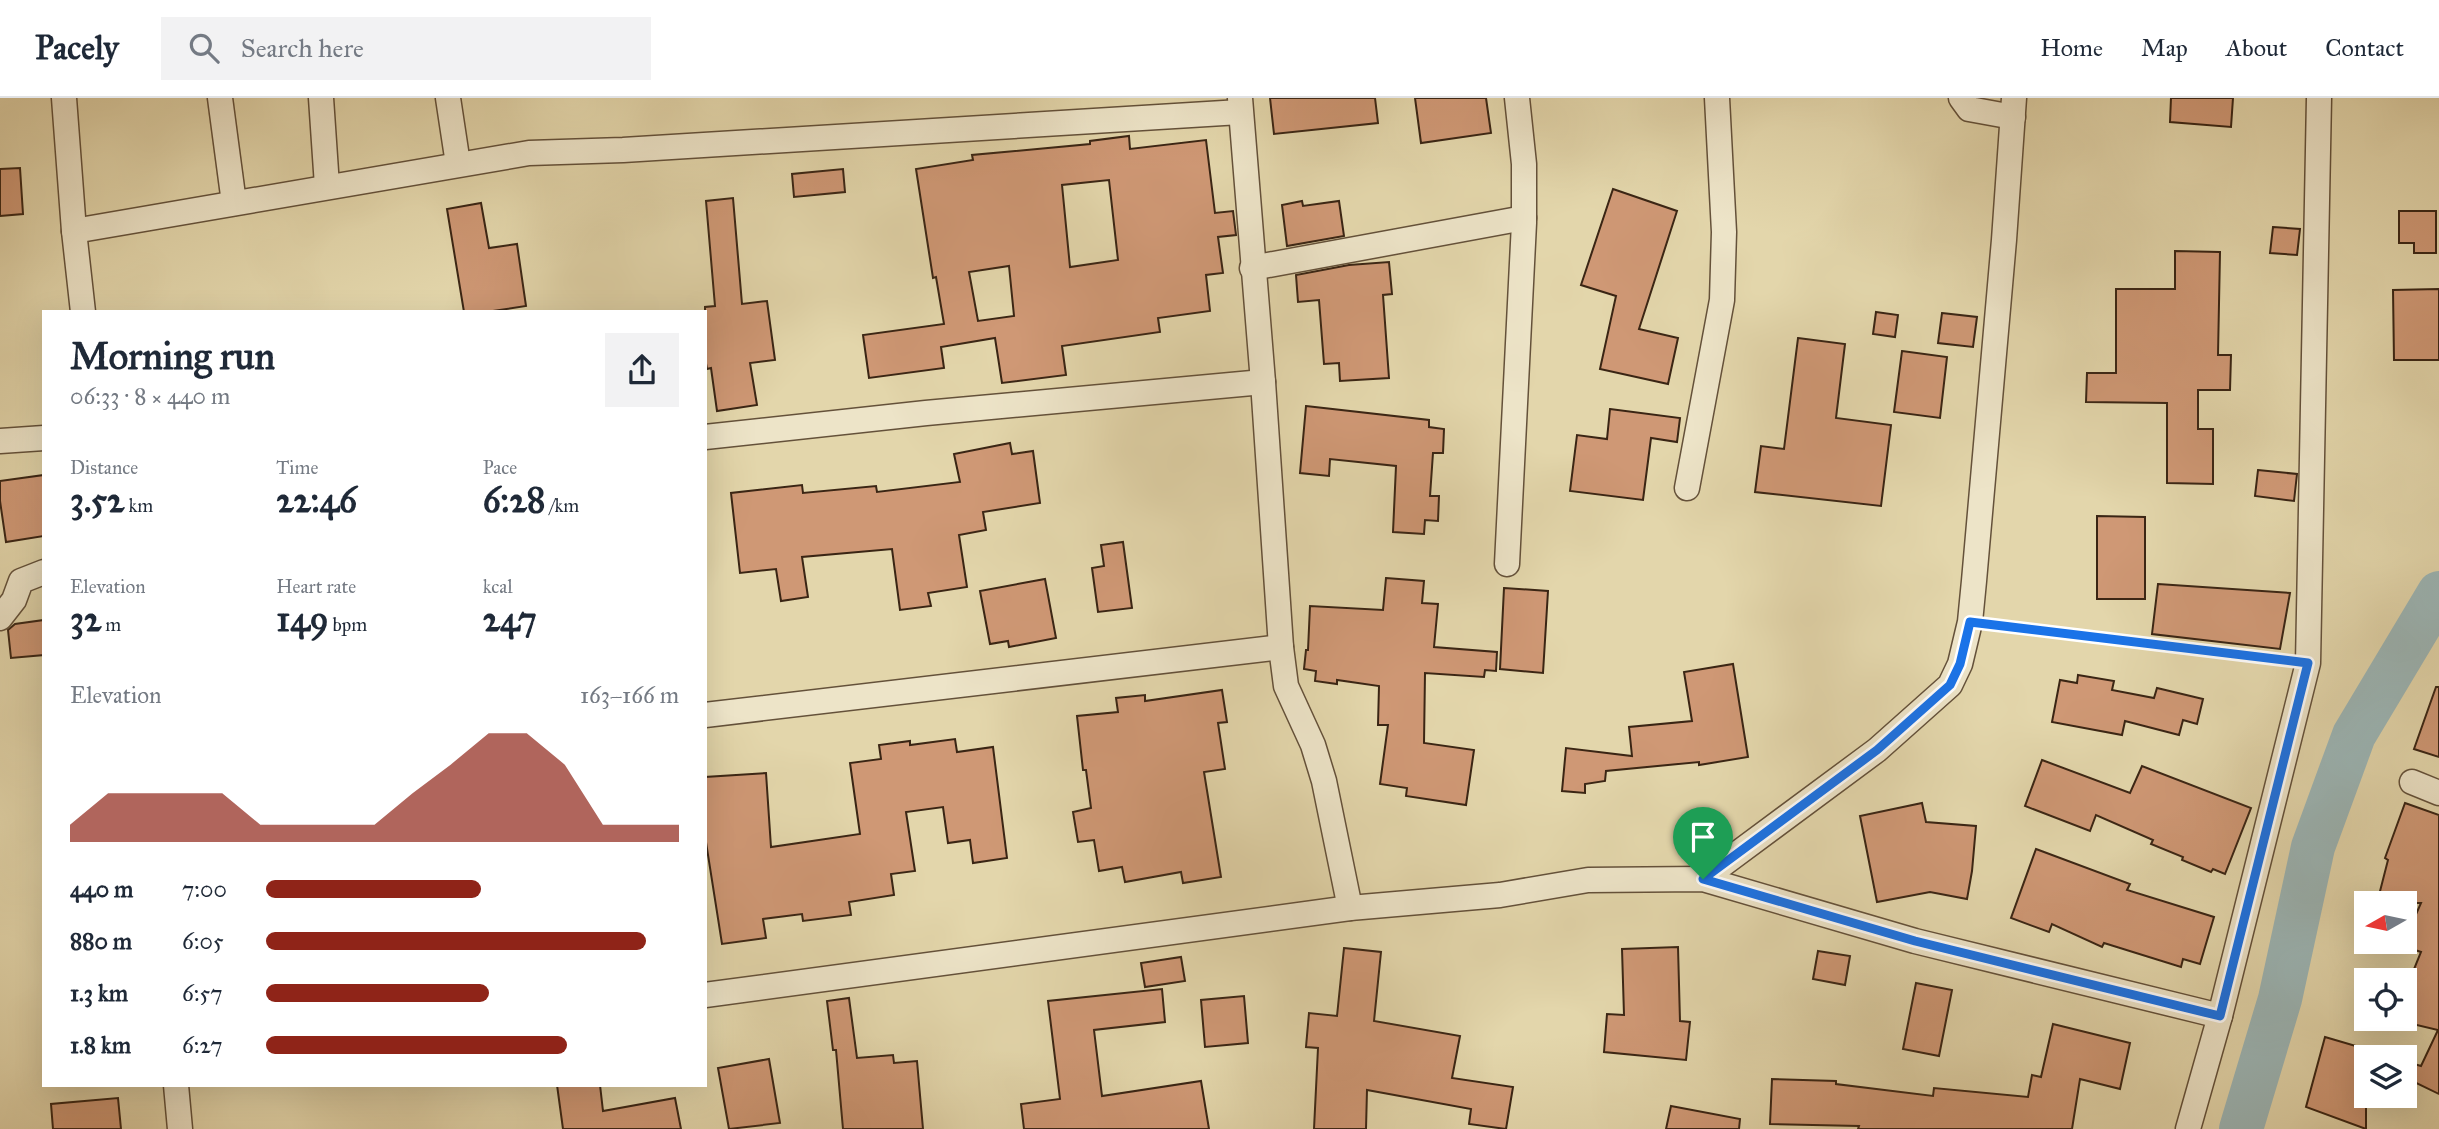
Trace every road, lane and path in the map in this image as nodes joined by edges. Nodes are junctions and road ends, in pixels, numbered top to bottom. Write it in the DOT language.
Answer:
graph roads {
  1 [pos="64,98"];
  2 [pos="220,98"];
  3 [pos="321,98"];
  4 [pos="448,98"];
  5 [pos="1517,98"];
  6 [pos="1717,98"];
  7 [pos="1961,98"];
  8 [pos="2319,98"];
  9 [pos="1240,105"];
  10 [pos="2013,107"];
  11 [pos="458,164"];
  12 [pos="327,187"];
  13 [pos="233,203"];
  14 [pos="1524,218"];
  15 [pos="74,231"];
  16 [pos="1252,268"];
  17 [pos="83,310"];
  18 [pos="1264,382"];
  19 [pos="707,437"];
  20 [pos="42,438"];
  21 [pos="0,441"];
  22 [pos="1687,488"];
  23 [pos="1507,564"];
  24 [pos="42,573"];
  25 [pos="0,618"];
  26 [pos="1970,622"];
  27 [pos="1281,648"];
  28 [pos="2308,663"];
  29 [pos="707,715"];
  30 [pos="2412,782"];
  31 [pos="2439,793"];
  32 [pos="1703,879"];
  33 [pos="1350,908"];
  34 [pos="707,995"];
  35 [pos="2220,1016"];
  36 [pos="176,1087"];
  37 [pos="180,1129"];
  38 [pos="2188,1129"];
  1 -- 15 [label="street"];
  2 -- 13 [label="street"];
  3 -- 12 [label="street"];
  4 -- 11 [label="street"];
  5 -- 14 [label="street"];
  6 -- 22 [label="street"];
  7 -- 10 [label="street"];
  8 -- 28 [label="street"];
  9 -- 11 [label="street"];
  9 -- 16 [label="street"];
  10 -- 26 [label="street"];
  11 -- 12 [label="street"];
  12 -- 13 [label="street"];
  13 -- 15 [label="street"];
  14 -- 16 [label="street"];
  14 -- 23 [label="street"];
  15 -- 17 [label="street"];
  16 -- 18 [label="street"];
  18 -- 19 [label="street"];
  18 -- 27 [label="street"];
  20 -- 21 [label="street"];
  24 -- 25 [label="street"];
  26 -- 28 [label="path"];
  26 -- 32 [label="street"];
  27 -- 29 [label="street"];
  27 -- 33 [label="street"];
  28 -- 35 [label="street"];
  30 -- 31 [label="street"];
  32 -- 33 [label="street"];
  32 -- 35 [label="street"];
  33 -- 34 [label="street"];
  35 -- 38 [label="street"];
  36 -- 37 [label="street"];
}
